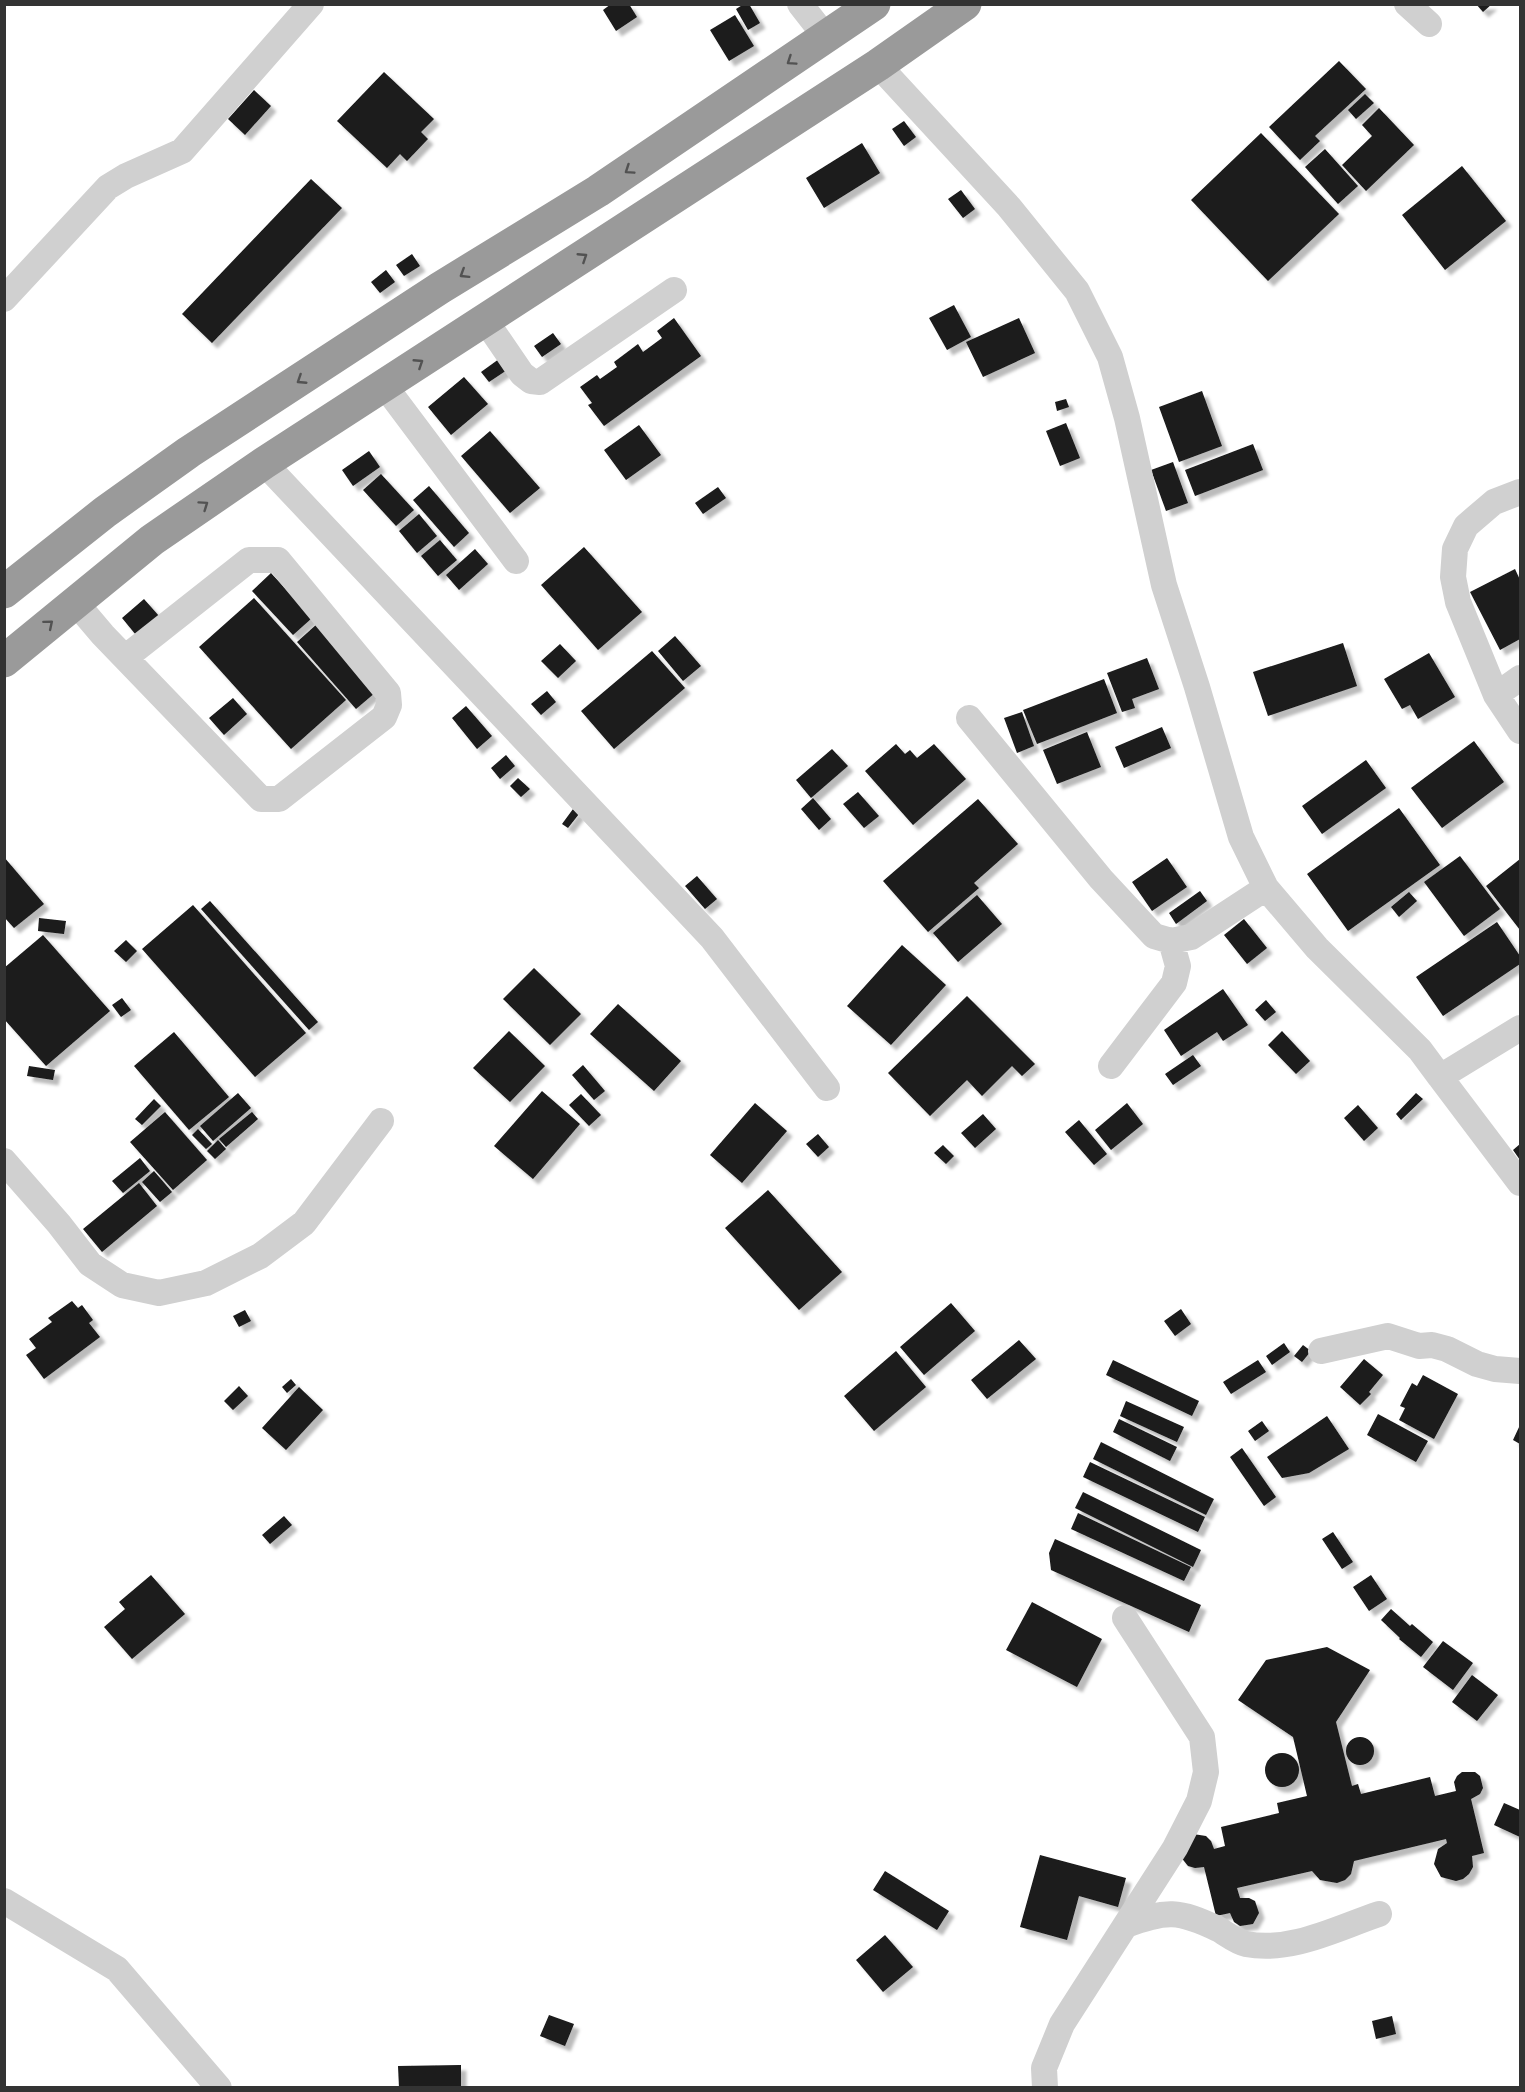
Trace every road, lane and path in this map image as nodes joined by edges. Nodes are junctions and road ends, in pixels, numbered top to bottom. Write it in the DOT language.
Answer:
graph roads {
  1 [pos="311,4"];
  2 [pos="800,4"];
  3 [pos="874,4"];
  4 [pos="965,4"];
  5 [pos="1407,4"];
  6 [pos="1429,24"];
  7 [pos="824,39"];
  8 [pos="878,66"];
  9 [pos="674,290"];
  10 [pos="4,299"];
  11 [pos="485,320"];
  12 [pos="384,385"];
  13 [pos="264,463"];
  14 [pos="1521,492"];
  15 [pos="516,561"];
  16 [pos="4,592"];
  17 [pos="75,602"];
  18 [pos="126,657"];
  19 [pos="4,662"];
  20 [pos="1521,678"];
  21 [pos="1496,695"];
  22 [pos="969,718"];
  23 [pos="1521,731"];
  24 [pos="1266,888"];
  25 [pos="1171,941"];
  26 [pos="1521,1028"];
  27 [pos="1111,1066"];
  28 [pos="1440,1077"];
  29 [pos="827,1088"];
  30 [pos="381,1121"];
  31 [pos="4,1161"];
  32 [pos="1521,1183"];
  33 [pos="1321,1351"];
  34 [pos="1521,1371"];
  35 [pos="1125,1618"];
  36 [pos="4,1901"];
  37 [pos="1379,1914"];
  38 [pos="1126,1925"];
  39 [pos="219,2088"];
  40 [pos="1045,2088"];
  1 -- 10 [label="street"];
  2 -- 7 [label="street"];
  3 -- 7 [label="highway"];
  4 -- 8 [label="highway"];
  5 -- 6 [label="street"];
  7 -- 16 [label="highway, one-way"];
  11 -- 8 [label="highway, one-way"];
  8 -- 24 [label="street"];
  9 -- 11 [label="street"];
  12 -- 11 [label="highway, one-way"];
  12 -- 13 [label="highway"];
  12 -- 15 [label="street"];
  17 -- 13 [label="highway, one-way"];
  13 -- 29 [label="street"];
  14 -- 21 [label="street"];
  17 -- 18 [label="street"];
  19 -- 17 [label="highway, one-way"];
  18 -- 18 [label="street"];
  20 -- 21 [label="street"];
  21 -- 23 [label="street"];
  22 -- 25 [label="street"];
  24 -- 25 [label="street"];
  24 -- 28 [label="street"];
  25 -- 27 [label="street"];
  26 -- 28 [label="street"];
  28 -- 32 [label="street"];
  30 -- 31 [label="street"];
  33 -- 34 [label="street"];
  35 -- 38 [label="street"];
  36 -- 39 [label="street"];
  37 -- 38 [label="street"];
  38 -- 40 [label="street"];
}
